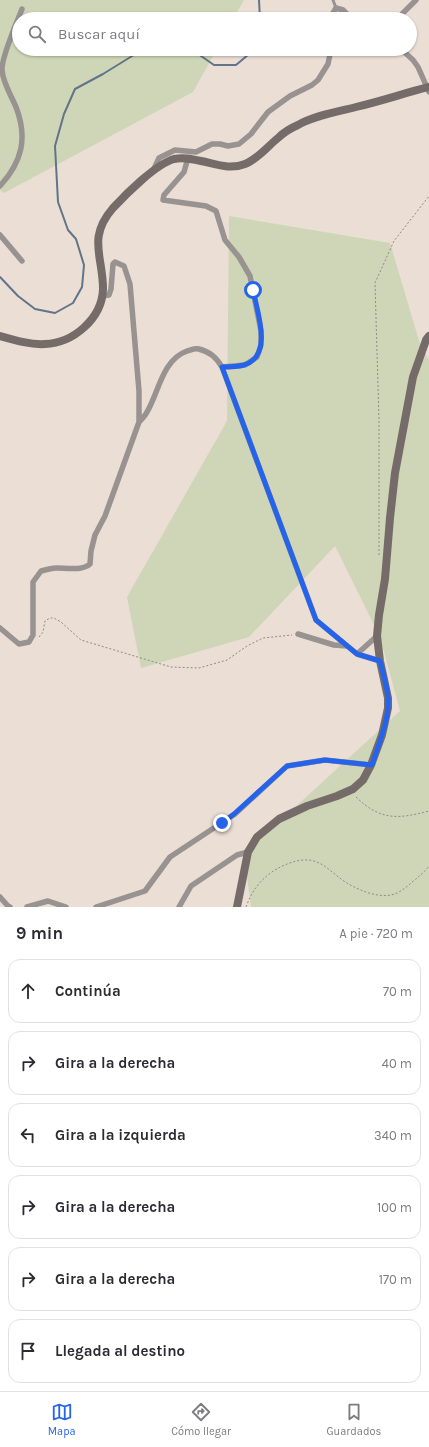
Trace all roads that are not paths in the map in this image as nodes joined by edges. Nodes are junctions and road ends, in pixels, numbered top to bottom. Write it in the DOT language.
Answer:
graph roads {
  1 [pos="333,0"];
  2 [pos="416,0"];
  3 [pos="336,8"];
  4 [pos="22,9"];
  5 [pos="21,12"];
  6 [pos="334,12"];
  7 [pos="344,12"];
  8 [pos="404,12"];
  9 [pos="12,36"];
  10 [pos="330,56"];
  11 [pos="409,56"];
  12 [pos="428,89"];
  13 [pos="188,158"];
  14 [pos="152,172"];
  15 [pos="0,186"];
  16 [pos="0,235"];
  17 [pos="22,261"];
  18 [pos="102,296"];
  19 [pos="0,336"];
  20 [pos="429,336"];
  21 [pos="222,367"];
  22 [pos="139,422"];
  23 [pos="0,628"];
  24 [pos="298,634"];
  25 [pos="378,636"];
  26 [pos="348,646"];
  27 [pos="357,654"];
  28 [pos="380,661"];
  29 [pos="372,765"];
  30 [pos="248,852"];
  31 [pos="0,897"];
  32 [pos="10,907"];
  33 [pos="27,907"];
  34 [pos="66,907"];
  35 [pos="96,907"];
  36 [pos="179,907"];
  37 [pos="237,907"];
  1 -- 3 [label="lane"];
  2 -- 8 [label="street"];
  3 -- 6 [label="street"];
  3 -- 7 [label="street"];
  4 -- 5 [label="street"];
  9 -- 15 [label="street"];
  10 -- 14 [label="street"];
  11 -- 12 [label="street"];
  12 -- 13 [label="street"];
  13 -- 14 [label="street"];
  13 -- 21 [label="street"];
  14 -- 18 [label="street"];
  16 -- 17 [label="street"];
  18 -- 19 [label="street"];
  18 -- 22 [label="street"];
  20 -- 25 [label="street"];
  21 -- 22 [label="street"];
  21 -- 26 [label="street"];
  22 -- 23 [label="street"];
  24 -- 26 [label="street"];
  25 -- 27 [label="street"];
  25 -- 28 [label="street"];
  26 -- 27 [label="street"];
  27 -- 28 [label="street"];
  28 -- 29 [label="street"];
  29 -- 30 [label="street"];
  29 -- 35 [label="street"];
  30 -- 36 [label="street"];
  30 -- 37 [label="street"];
  31 -- 32 [label="street"];
  33 -- 34 [label="street"];
}
